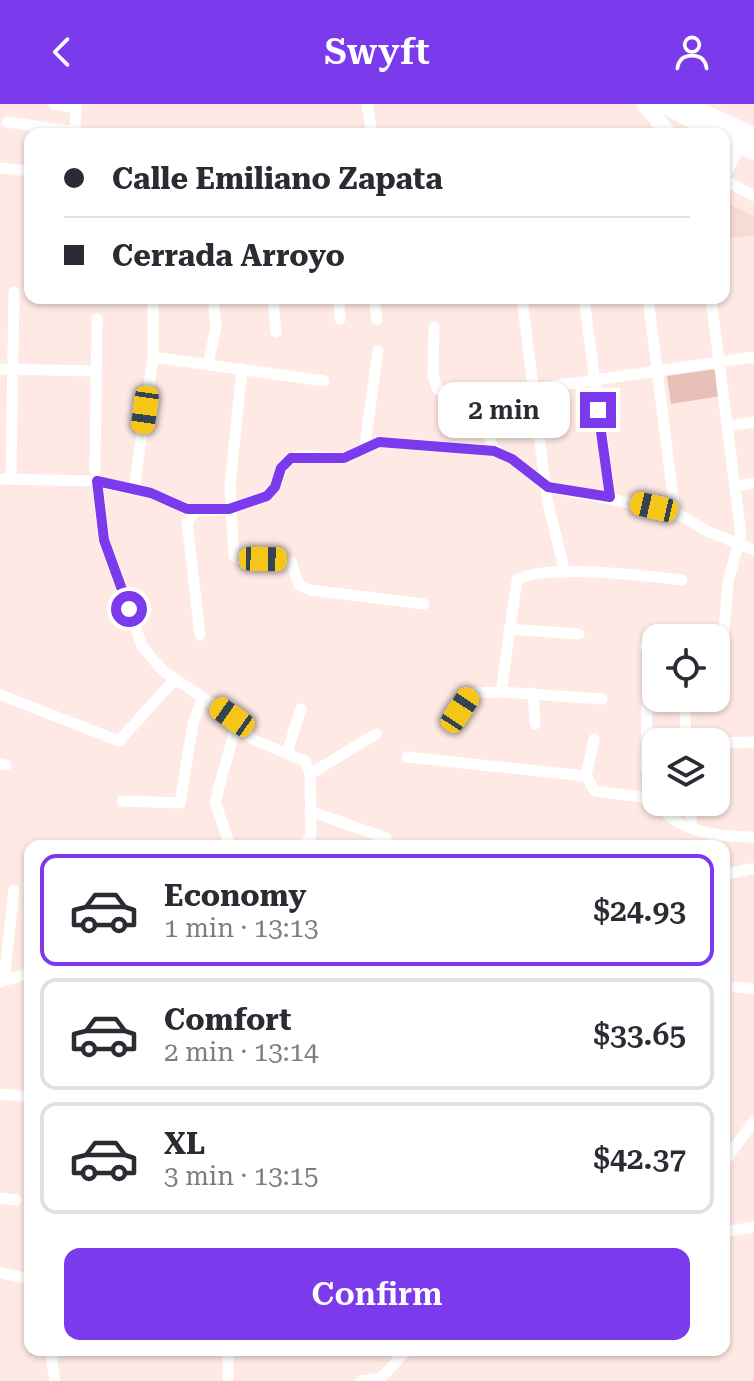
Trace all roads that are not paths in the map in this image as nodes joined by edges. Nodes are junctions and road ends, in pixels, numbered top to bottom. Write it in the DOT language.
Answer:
graph roads {
  1 [pos="54,104"];
  2 [pos="367,104"];
  3 [pos="644,104"];
  4 [pos="661,104"];
  5 [pos="685,104"];
  6 [pos="702,104"];
  7 [pos="76,106"];
  8 [pos="7,122"];
  9 [pos="754,127"];
  10 [pos="44,128"];
  11 [pos="75,128"];
  12 [pos="371,128"];
  13 [pos="664,128"];
  14 [pos="706,128"];
  15 [pos="754,135"];
  16 [pos="731,142"];
  17 [pos="754,152"];
  18 [pos="0,168"];
  19 [pos="24,170"];
  20 [pos="730,183"];
  21 [pos="754,196"];
  22 [pos="14,292"];
  23 [pos="153,304"];
  24 [pos="214,304"];
  25 [pos="274,304"];
  26 [pos="339,304"];
  27 [pos="375,304"];
  28 [pos="523,304"];
  29 [pos="585,304"];
  30 [pos="649,304"];
  31 [pos="712,304"];
  32 [pos="97,319"];
  33 [pos="340,319"];
  34 [pos="377,320"];
  35 [pos="434,327"];
  36 [pos="276,332"];
  37 [pos="378,351"];
  38 [pos="153,357"];
  39 [pos="754,357"];
  40 [pos="718,362"];
  41 [pos="208,365"];
  42 [pos="6,369"];
  43 [pos="242,369"];
  44 [pos="95,371"];
  45 [pos="657,372"];
  46 [pos="324,381"];
  47 [pos="594,381"];
  48 [pos="533,389"];
  49 [pos="754,422"];
  50 [pos="729,426"];
  51 [pos="365,445"];
  52 [pos="494,451"];
  53 [pos="96,476"];
  54 [pos="6,478"];
  55 [pos="754,483"];
  56 [pos="737,486"];
  57 [pos="548,487"];
  58 [pos="134,489"];
  59 [pos="610,497"];
  60 [pos="229,509"];
  61 [pos="197,510"];
  62 [pos="675,512"];
  63 [pos="749,547"];
  64 [pos="565,573"];
  65 [pos="682,580"];
  66 [pos="424,604"];
  67 [pos="725,624"];
  68 [pos="509,629"];
  69 [pos="579,634"];
  70 [pos="200,635"];
  71 [pos="175,679"];
  72 [pos="501,692"];
  73 [pos="533,693"];
  74 [pos="1,695"];
  75 [pos="203,698"];
  76 [pos="602,699"];
  77 [pos="301,709"];
  78 [pos="460,710"];
  79 [pos="237,722"];
  80 [pos="535,724"];
  81 [pos="376,734"];
  82 [pos="594,739"];
  83 [pos="754,742"];
  84 [pos="730,743"];
  85 [pos="287,753"];
  86 [pos="407,757"];
  87 [pos="310,774"];
  88 [pos="586,776"];
  89 [pos="642,797"];
  90 [pos="122,801"];
  91 [pos="310,811"];
  92 [pos="668,816"];
  93 [pos="691,816"];
  94 [pos="692,826"];
  95 [pos="754,837"];
  96 [pos="386,838"];
  97 [pos="228,840"];
  98 [pos="306,840"];
  99 [pos="722,840"];
  100 [pos="730,840"];
  101 [pos="754,868"];
  102 [pos="730,874"];
  103 [pos="14,890"];
  104 [pos="24,975"];
  105 [pos="2,981"];
  106 [pos="737,987"];
  107 [pos="754,989"];
  108 [pos="0,1094"];
  109 [pos="24,1096"];
  110 [pos="754,1121"];
  111 [pos="730,1154"];
  112 [pos="0,1198"];
  113 [pos="16,1200"];
  114 [pos="754,1227"];
  115 [pos="730,1231"];
  116 [pos="0,1273"];
  117 [pos="24,1278"];
  118 [pos="51,1356"];
  119 [pos="228,1356"];
  120 [pos="397,1356"];
  121 [pos="383,1380"];
  122 [pos="55,1381"];
  123 [pos="228,1381"];
  124 [pos="361,1381"];
  1 -- 7 [label="street"];
  2 -- 12 [label="street"];
  3 -- 13 [label="highway"];
  4 -- 14 [label="highway"];
  5 -- 15 [label="highway"];
  6 -- 9 [label="highway"];
  7 -- 11 [label="street"];
  8 -- 10 [label="street"];
  16 -- 17 [label="highway"];
  18 -- 19 [label="street"];
  20 -- 21 [label="street"];
  22 -- 42 [label="street"];
  23 -- 38 [label="street"];
  24 -- 41 [label="street"];
  25 -- 36 [label="street"];
  26 -- 33 [label="street"];
  27 -- 34 [label="street"];
  28 -- 48 [label="street"];
  29 -- 47 [label="street"];
  30 -- 45 [label="street"];
  31 -- 40 [label="street"];
  32 -- 44 [label="street"];
  35 -- 52 [label="street"];
  37 -- 51 [label="street"];
  38 -- 41 [label="street"];
  38 -- 58 [label="street"];
  39 -- 40 [label="street"];
  40 -- 45 [label="street"];
  40 -- 50 [label="street"];
  41 -- 43 [label="street"];
  42 -- 44 [label="street"];
  42 -- 54 [label="street"];
  43 -- 46 [label="street"];
  43 -- 60 [label="street"];
  44 -- 53 [label="street"];
  45 -- 47 [label="street"];
  45 -- 62 [label="street"];
  47 -- 48 [label="street"];
  47 -- 59 [label="street"];
  48 -- 57 [label="street"];
  49 -- 50 [label="street"];
  50 -- 56 [label="street"];
  51 -- 52 [label="street"];
  51 -- 60 [label="street"];
  52 -- 57 [label="street"];
  53 -- 54 [label="street"];
  53 -- 58 [label="street"];
  53 -- 71 [label="street"];
  55 -- 56 [label="street"];
  56 -- 63 [label="street"];
  57 -- 59 [label="street"];
  57 -- 64 [label="street"];
  58 -- 61 [label="street"];
  59 -- 62 [label="street"];
  60 -- 61 [label="street"];
  60 -- 66 [label="street"];
  61 -- 70 [label="street"];
  62 -- 63 [label="street"];
  63 -- 67 [label="street"];
  64 -- 65 [label="street"];
  64 -- 68 [label="street"];
  68 -- 69 [label="street"];
  68 -- 72 [label="street"];
  71 -- 74 [label="street"];
  71 -- 75 [label="street"];
  72 -- 73 [label="street"];
  72 -- 78 [label="street"];
  73 -- 76 [label="street"];
  73 -- 80 [label="street"];
  75 -- 79 [label="street"];
  75 -- 90 [label="street"];
  77 -- 85 [label="street"];
  79 -- 85 [label="street"];
  79 -- 97 [label="street"];
  81 -- 87 [label="street"];
  82 -- 88 [label="street"];
  83 -- 84 [label="street"];
  85 -- 87 [label="street"];
  86 -- 88 [label="street"];
  87 -- 91 [label="street"];
  88 -- 89 [label="street"];
  91 -- 96 [label="street"];
  91 -- 98 [label="street"];
  92 -- 94 [label="street"];
  93 -- 94 [label="street"];
  94 -- 99 [label="street"];
  95 -- 100 [label="street"];
  101 -- 102 [label="street"];
  103 -- 105 [label="street"];
  104 -- 105 [label="street"];
  106 -- 107 [label="street"];
  108 -- 109 [label="street"];
  110 -- 111 [label="street"];
  112 -- 113 [label="street"];
  114 -- 115 [label="street"];
  116 -- 117 [label="street"];
  118 -- 122 [label="street"];
  119 -- 123 [label="street"];
  120 -- 121 [label="street"];
  121 -- 124 [label="street"];
}
